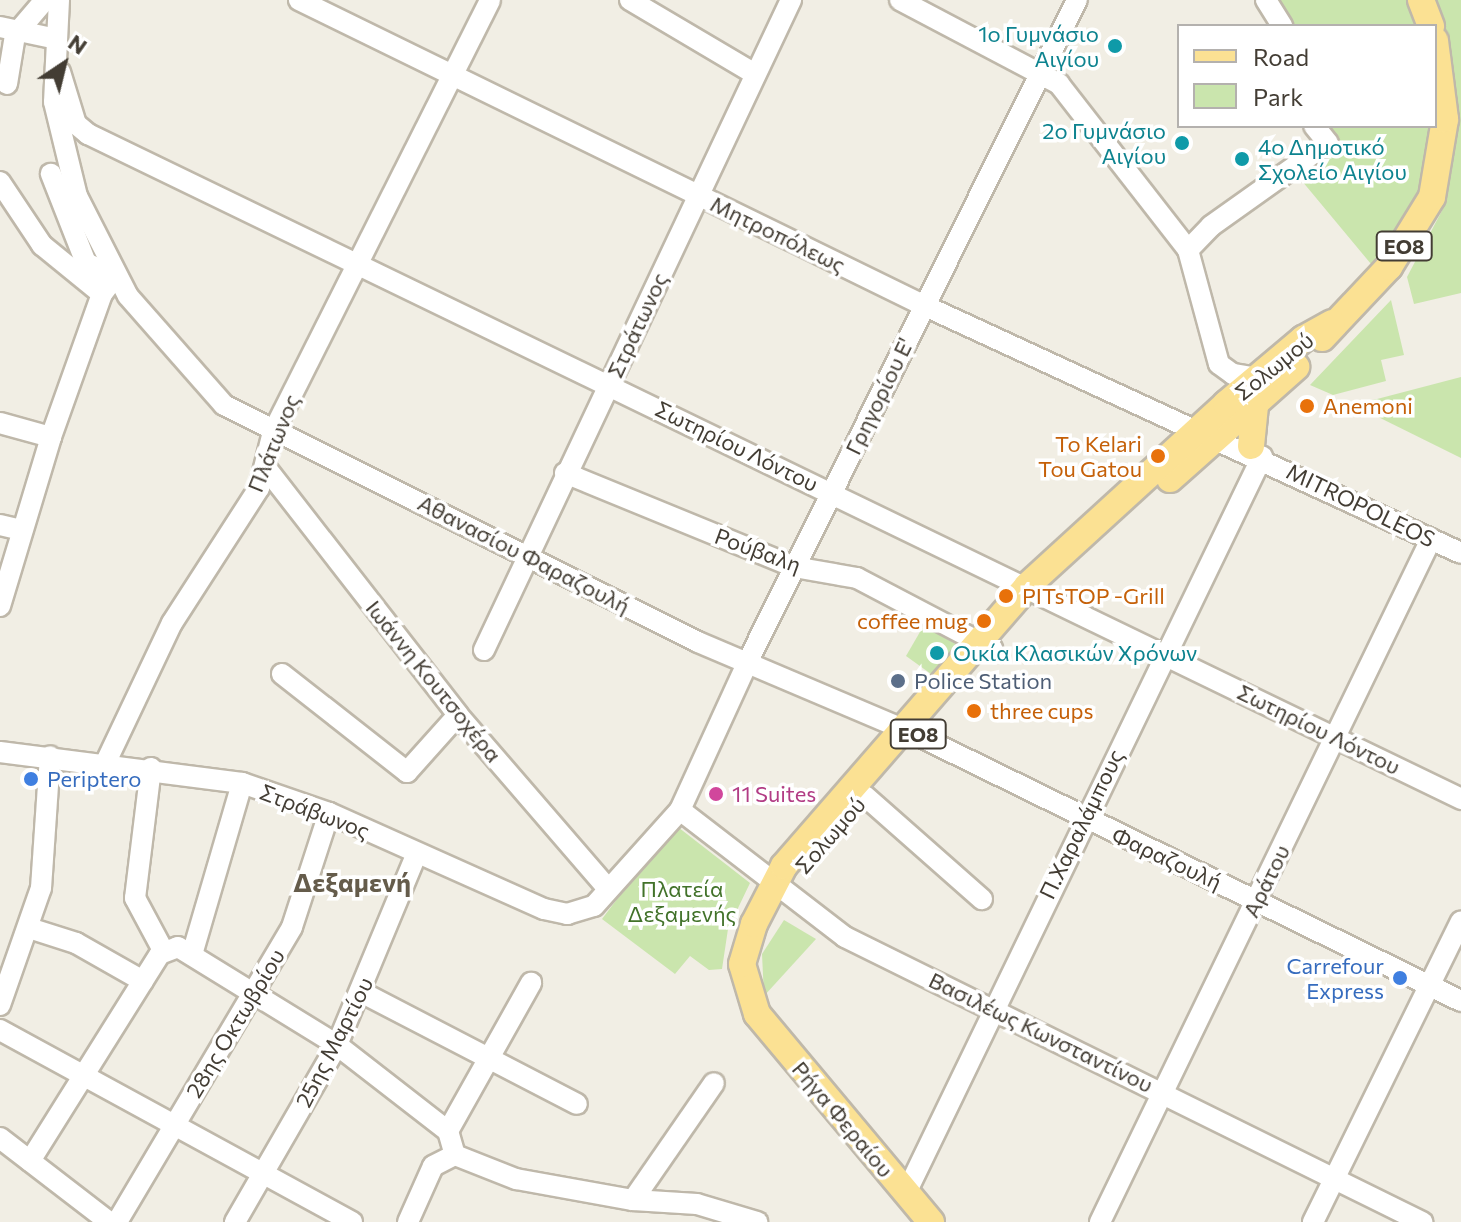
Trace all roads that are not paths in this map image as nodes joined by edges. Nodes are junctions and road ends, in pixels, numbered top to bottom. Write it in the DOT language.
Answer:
graph roads {
  1 [pos="45,0"];
  2 [pos="299,0"];
  3 [pos="320,0"];
  4 [pos="490,0"];
  5 [pos="630,0"];
  6 [pos="791,0"];
  7 [pos="900,0"];
  8 [pos="1077,0"];
  9 [pos="1266,0"];
  10 [pos="1421,0"];
  11 [pos="62,5"];
  12 [pos="1281,24"];
  13 [pos="1430,24"];
  14 [pos="8,31"];
  15 [pos="56,48"];
  16 [pos="1437,57"];
  17 [pos="454,68"];
  18 [pos="1041,71"];
  19 [pos="755,74"];
  20 [pos="7,84"];
  21 [pos="1316,128"];
  22 [pos="51,174"];
  23 [pos="0,182"];
  24 [pos="700,190"];
  25 [pos="1188,250"];
  26 [pos="358,262"];
  27 [pos="108,286"];
  28 [pos="926,299"];
  29 [pos="1332,323"];
  30 [pos="1257,378"];
  31 [pos="608,384"];
  32 [pos="1255,406"];
  33 [pos="0,423"];
  34 [pos="273,432"];
  35 [pos="1211,433"];
  36 [pos="51,437"];
  37 [pos="1256,451"];
  38 [pos="266,468"];
  39 [pos="565,473"];
  40 [pos="832,492"];
  41 [pos="0,525"];
  42 [pos="22,530"];
  43 [pos="1431,539"];
  44 [pos="529,553"];
  45 [pos="1461,553"];
  46 [pos="794,567"];
  47 [pos="1034,588"];
  48 [pos="0,606"];
  49 [pos="985,645"];
  50 [pos="484,650"];
  51 [pos="1163,651"];
  52 [pos="749,659"];
  53 [pos="282,674"];
  54 [pos="458,715"];
  55 [pos="910,732"];
  56 [pos="1335,738"];
  57 [pos="0,752"];
  58 [pos="50,756"];
  59 [pos="105,764"];
  60 [pos="151,768"];
  61 [pos="242,783"];
  62 [pos="865,796"];
  63 [pos="1461,799"];
  64 [pos="680,810"];
  65 [pos="329,813"];
  66 [pos="1084,819"];
  67 [pos="417,853"];
  68 [pos="778,886"];
  69 [pos="608,889"];
  70 [pos="982,899"];
  71 [pos="1257,900"];
  72 [pos="1461,921"];
  73 [pos="29,928"];
  74 [pos="167,950"];
  75 [pos="193,951"];
  76 [pos="143,981"];
  77 [pos="531,983"];
  78 [pos="1430,987"];
  79 [pos="253,990"];
  80 [pos="361,992"];
  81 [pos="1461,1001"];
  82 [pos="0,1005"];
  83 [pos="992,1007"];
  84 [pos="757,1014"];
  85 [pos="0,1030"];
  86 [pos="337,1045"];
  87 [pos="488,1059"];
  88 [pos="84,1076"];
  89 [pos="714,1083"];
  90 [pos="1160,1090"];
  91 [pos="577,1104"];
  92 [pos="173,1125"];
  93 [pos="448,1131"];
  94 [pos="0,1138"];
  95 [pos="455,1155"];
  96 [pos="30,1161"];
  97 [pos="263,1175"];
  98 [pos="1334,1176"];
  99 [pos="906,1193"];
  100 [pos="633,1200"];
  101 [pos="109,1222"];
  102 [pos="117,1222"];
  103 [pos="235,1222"];
  104 [pos="352,1222"];
  105 [pos="408,1222"];
  106 [pos="757,1222"];
  107 [pos="931,1222"];
  108 [pos="1100,1222"];
  109 [pos="1313,1222"];
  110 [pos="1422,1222"];
  1 -- 14 [label="street"];
  2 -- 17 [label="street, Μητροπόλεως"];
  3 -- 17 [label="street, Μητροπόλεως"];
  4 -- 17 [label="street, Πλάτωνος"];
  5 -- 19 [label="street"];
  6 -- 19 [label="street, Στράτωνος"];
  7 -- 18 [label="street"];
  8 -- 18 [label="street, Γρηγορίου Ε'"];
  9 -- 12 [label="street"];
  10 -- 13 [label="main road"];
  11 -- 15 [label="street"];
  14 -- 15 [label="street"];
  14 -- 20 [label="street"];
  15 -- 26 [label="street, Σωτηρίου Λόντου"];
  15 -- 27 [label="street"];
  16 -- 29 [label="main road, ΕΟ8"];
  17 -- 24 [label="street, Μητροπόλεως"];
  17 -- 26 [label="street, Πλάτωνος"];
  18 -- 25 [label="street"];
  18 -- 28 [label="street, Γρηγορίου Ε'"];
  19 -- 24 [label="street, Στράτωνος"];
  21 -- 25 [label="street"];
  22 -- 27 [label="street"];
  23 -- 27 [label="street"];
  24 -- 28 [label="street, Μητροπόλεως"];
  24 -- 31 [label="street, Στράτωνος"];
  25 -- 30 [label="street"];
  26 -- 31 [label="street, Σωτηρίου Λόντου"];
  26 -- 34 [label="street, Πλάτωνος"];
  27 -- 34 [label="street, Αθανασίου Φαραζουλή"];
  27 -- 36 [label="street"];
  28 -- 35 [label="street, Μητροπόλεως"];
  28 -- 40 [label="street, Γρηγορίου Ε'"];
  29 -- 30 [label="main road, Σολωμού / ΕΟ8"];
  29 -- 32 [label="main road, Σολωμού / ΕΟ8"];
  30 -- 35 [label="main road, Σολωμού / ΕΟ8"];
  31 -- 39 [label="street, Στράτωνος"];
  31 -- 40 [label="street, Σωτηρίου Λόντου"];
  32 -- 35 [label="main road, Σολωμού / ΕΟ8"];
  32 -- 37 [label="main road"];
  33 -- 36 [label="street"];
  34 -- 38 [label="street, Πλάτωνος"];
  34 -- 44 [label="street, Αθανασίου Φαραζουλή"];
  35 -- 37 [label="street, Μητροπόλεως"];
  35 -- 47 [label="main road, Σολωμού / ΕΟ8"];
  36 -- 42 [label="street"];
  37 -- 43 [label="street, MITROPOLEOS"];
  37 -- 51 [label="street, Π.Χαραλάμπους"];
  38 -- 54 [label="street, Ιωάννη Κουτσοχέρα"];
  38 -- 59 [label="street, Πλάτωνος"];
  39 -- 44 [label="street, Στράτωνος"];
  39 -- 46 [label="street, Ρούβαλη"];
  40 -- 46 [label="street, Γρηγορίου Ε'"];
  40 -- 47 [label="street, Σωτηρίου Λόντου"];
  41 -- 42 [label="street"];
  42 -- 48 [label="street"];
  43 -- 45 [label="street, MITROPOLEOS"];
  43 -- 56 [label="street, Αράτου"];
  44 -- 50 [label="street, Στράτωνος"];
  44 -- 52 [label="street, Αθανασίου Φαραζουλή"];
  46 -- 49 [label="street, Ρούβαλη"];
  46 -- 52 [label="street, Γρηγορίου Ε'"];
  47 -- 49 [label="main road, Σολωμού / ΕΟ8"];
  47 -- 51 [label="street, Σωτηρίου Λόντου"];
  49 -- 55 [label="main road, Σολωμού / ΕΟ8"];
  51 -- 56 [label="street, Σωτηρίου Λόντου"];
  51 -- 66 [label="street, Π.Χαραλάμπους"];
  52 -- 55 [label="street, Αθανασίου Φαραζουλή"];
  52 -- 64 [label="street, Γρηγορίου Ε'"];
  53 -- 54 [label="street"];
  54 -- 69 [label="street, Ιωάννη Κουτσοχέρα"];
  55 -- 62 [label="main road, Σολωμού / ΕΟ8"];
  55 -- 66 [label="street, Φαραζουλή"];
  55 -- 68 [label="main road, Σολωμού / ΕΟ8"];
  56 -- 63 [label="street, Σωτηρίου Λόντου"];
  56 -- 71 [label="street, Αράτου"];
  57 -- 58 [label="street, Στράβωνος"];
  58 -- 59 [label="street, Στράβωνος"];
  58 -- 73 [label="street"];
  59 -- 60 [label="street, Στράβωνος"];
  60 -- 61 [label="street, Στράβωνος"];
  60 -- 74 [label="street"];
  61 -- 65 [label="street, Στράβωνος"];
  61 -- 75 [label="street"];
  62 -- 68 [label="main road, Σολωμού / ΕΟ8"];
  62 -- 70 [label="street"];
  64 -- 68 [label="street, Βασιλέως Κωνσταντίνου"];
  64 -- 69 [label="street, Γρηγορίου Ε'"];
  65 -- 67 [label="street, Στράβωνος"];
  65 -- 79 [label="street, 28ης Οκτωβρίου"];
  66 -- 71 [label="street, Φαραζουλή"];
  66 -- 83 [label="street, Π.Χαραλάμπους"];
  67 -- 69 [label="street, Στράβωνος"];
  67 -- 80 [label="street, 25ης Μαρτίου"];
  68 -- 83 [label="street, Βασιλέως Κωνσταντίνου"];
  68 -- 84 [label="main road, Σολωμού / ΕΟ8"];
  71 -- 78 [label="street, Φαραζουλή"];
  71 -- 90 [label="street, Αράτου"];
  72 -- 78 [label="street"];
  73 -- 76 [label="street"];
  73 -- 82 [label="street"];
  74 -- 75 [label="street"];
  74 -- 76 [label="street"];
  75 -- 79 [label="street"];
  76 -- 88 [label="street"];
  77 -- 87 [label="street"];
  78 -- 81 [label="street, Φαραζουλή"];
  78 -- 98 [label="street"];
  79 -- 86 [label="street"];
  79 -- 92 [label="street, 28ης Οκτωβρίου"];
  80 -- 86 [label="street, 25ης Μαρτίου"];
  80 -- 87 [label="street"];
  83 -- 90 [label="street, Βασιλέως Κωνσταντίνου"];
  83 -- 99 [label="street, Π.Χαραλάμπους"];
  84 -- 99 [label="main road, Ρήγα Φεραίου / ΕΟ8"];
  85 -- 88 [label="street"];
  86 -- 93 [label="street"];
  86 -- 97 [label="street, 25ης Μαρτίου"];
  87 -- 91 [label="street"];
  87 -- 93 [label="street"];
  88 -- 92 [label="street"];
  88 -- 96 [label="street"];
  89 -- 100 [label="street"];
  90 -- 98 [label="street, Βασιλέως Κωνσταντίνου"];
  90 -- 108 [label="street, Αράτου"];
  92 -- 97 [label="street"];
  92 -- 102 [label="street, 28ης Οκτωβρίου"];
  93 -- 95 [label="street"];
  94 -- 96 [label="street"];
  95 -- 100 [label="street"];
  95 -- 105 [label="street"];
  96 -- 101 [label="street"];
  97 -- 103 [label="street, 25ης Μαρτίου"];
  97 -- 104 [label="street"];
  98 -- 109 [label="street"];
  98 -- 110 [label="street, Βασιλέως Κωνσταντίνου"];
  99 -- 107 [label="main road, Ρήγα Φεραίου / ΕΟ8"];
  100 -- 106 [label="street"];
}
